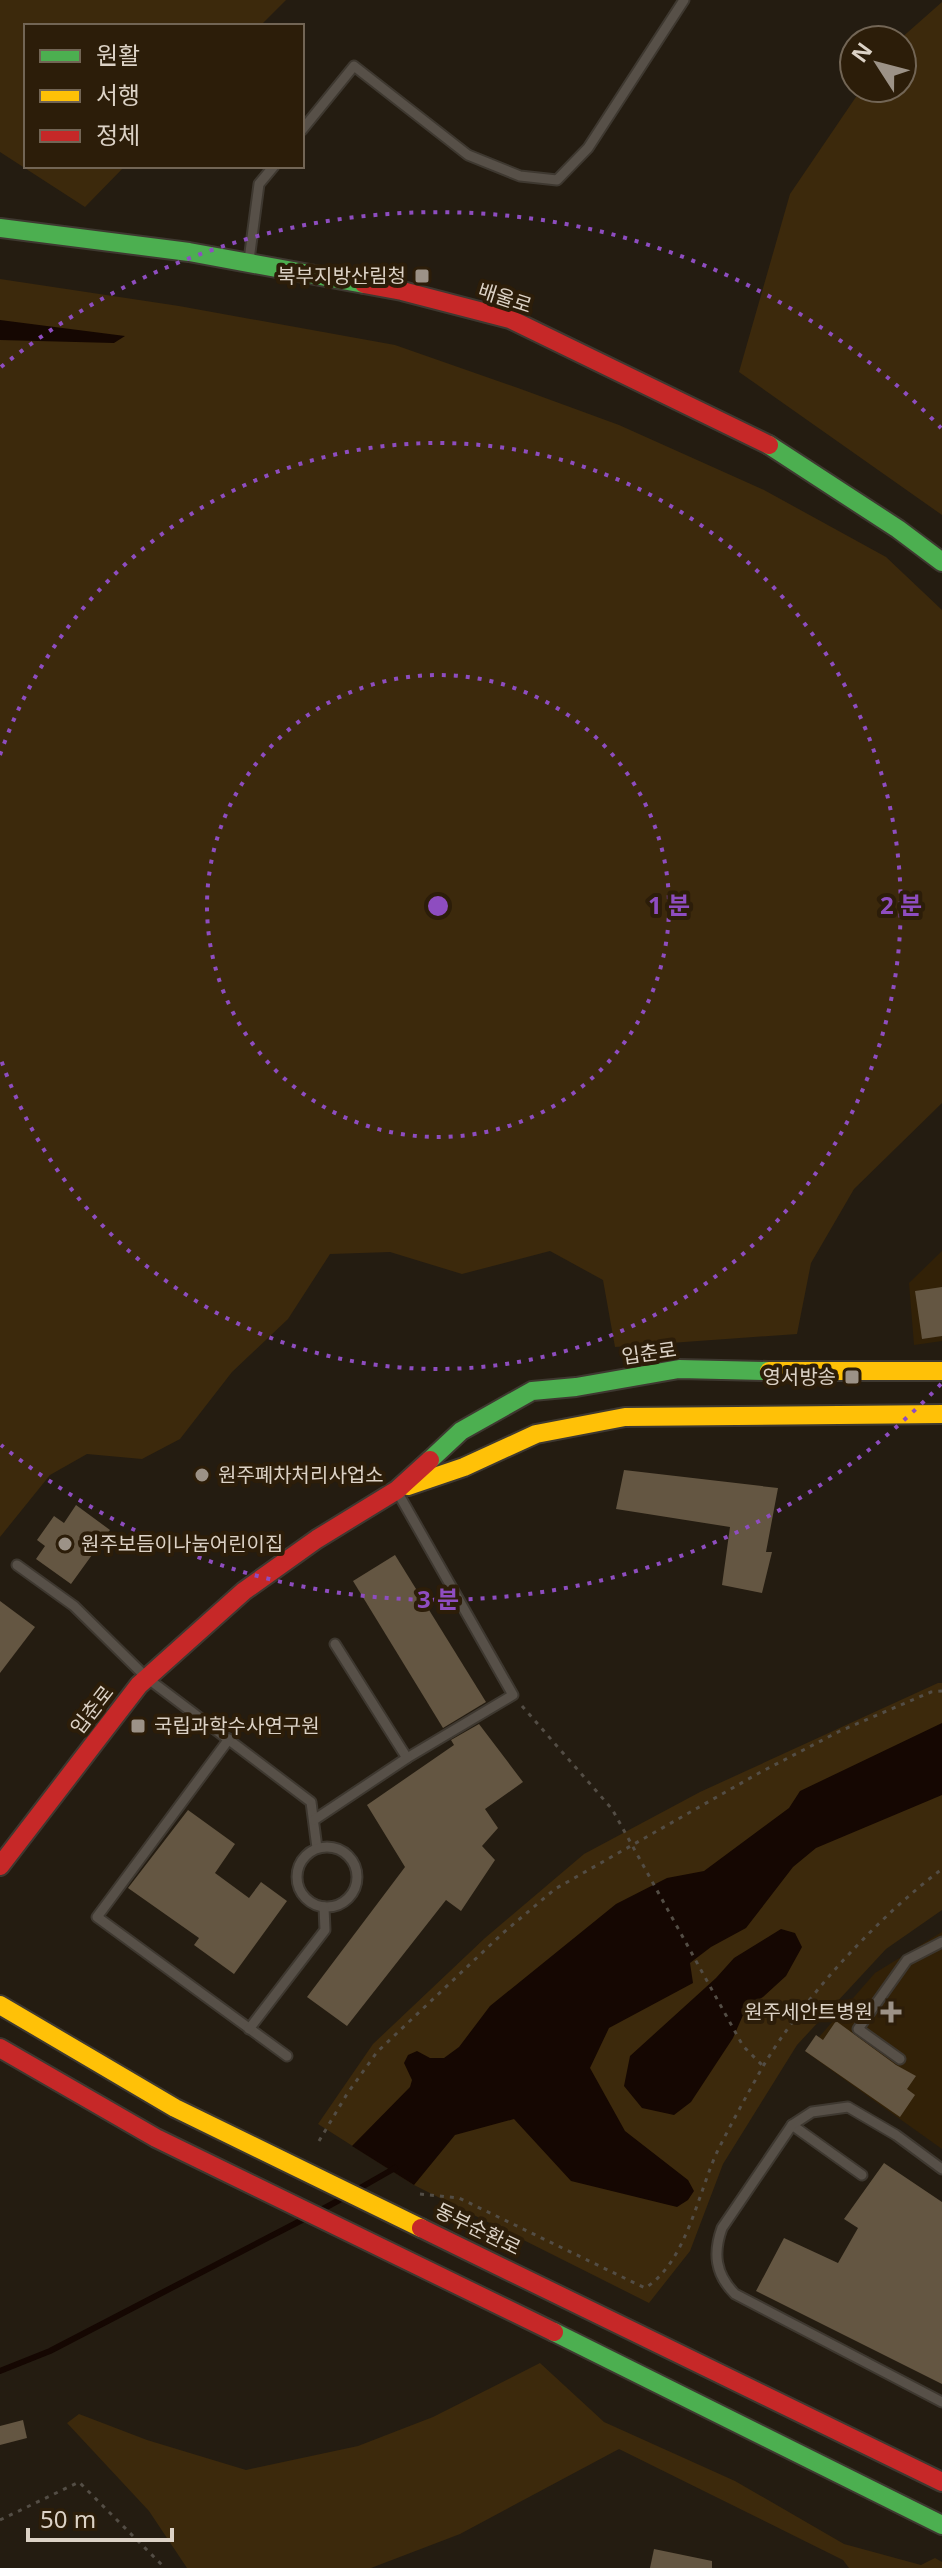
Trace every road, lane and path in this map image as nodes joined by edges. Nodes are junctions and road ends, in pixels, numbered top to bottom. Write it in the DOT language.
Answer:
graph roads {
  1 [pos="684,0"];
  2 [pos="304,128"];
  3 [pos="272,168"];
  4 [pos="0,228"];
  5 [pos="249,263"];
  6 [pos="942,562"];
  7 [pos="942,1371"];
  8 [pos="942,1414"];
  9 [pos="397,1490"];
  10 [pos="17,1565"];
  11 [pos="335,1644"];
  12 [pos="147,1678"];
  13 [pos="942,1691"];
  14 [pos="513,1695"];
  15 [pos="229,1739"];
  16 [pos="407,1758"];
  17 [pos="314,1820"];
  18 [pos="632,1843"];
  19 [pos="317,1848"];
  20 [pos="0,1866"];
  21 [pos="942,1869"];
  22 [pos="324,1907"];
  23 [pos="942,1942"];
  24 [pos="0,2005"];
  25 [pos="249,2029"];
  26 [pos="0,2048"];
  27 [pos="287,2056"];
  28 [pos="900,2059"];
  29 [pos="763,2066"];
  30 [pos="792,2125"];
  31 [pos="319,2141"];
  32 [pos="942,2169"];
  33 [pos="862,2175"];
  34 [pos="420,2194"];
  35 [pos="942,2402"];
  36 [pos="942,2482"];
  37 [pos="0,2520"];
  38 [pos="942,2525"];
  39 [pos="165,2568"];
  1 -- 2 [label="lane"];
  3 -- 5 [label="lane"];
  4 -- 5 [label="street, 배울로"];
  5 -- 6 [label="street, 배울로"];
  7 -- 9 [label="street, 입춘로"];
  8 -- 9 [label="street, 입춘로"];
  9 -- 12 [label="street, 입춘로"];
  9 -- 14 [label="lane"];
  10 -- 12 [label="lane"];
  11 -- 16 [label="lane"];
  12 -- 15 [label="lane"];
  12 -- 20 [label="street, 입춘로"];
  13 -- 18 [label="path"];
  14 -- 16 [label="lane"];
  14 -- 18 [label="path"];
  15 -- 17 [label="lane"];
  15 -- 25 [label="lane"];
  16 -- 17 [label="lane"];
  17 -- 19 [label="lane"];
  18 -- 29 [label="path"];
  18 -- 31 [label="path"];
  19 -- 22 [label="lane"];
  19 -- 22 [label="lane"];
  21 -- 29 [label="path"];
  22 -- 25 [label="lane"];
  23 -- 28 [label="lane"];
  24 -- 36 [label="street, 동부순환로"];
  25 -- 27 [label="lane"];
  26 -- 38 [label="street"];
  29 -- 34 [label="path"];
  30 -- 32 [label="lane"];
  30 -- 33 [label="lane"];
  30 -- 35 [label="lane"];
  37 -- 39 [label="path"];
}
